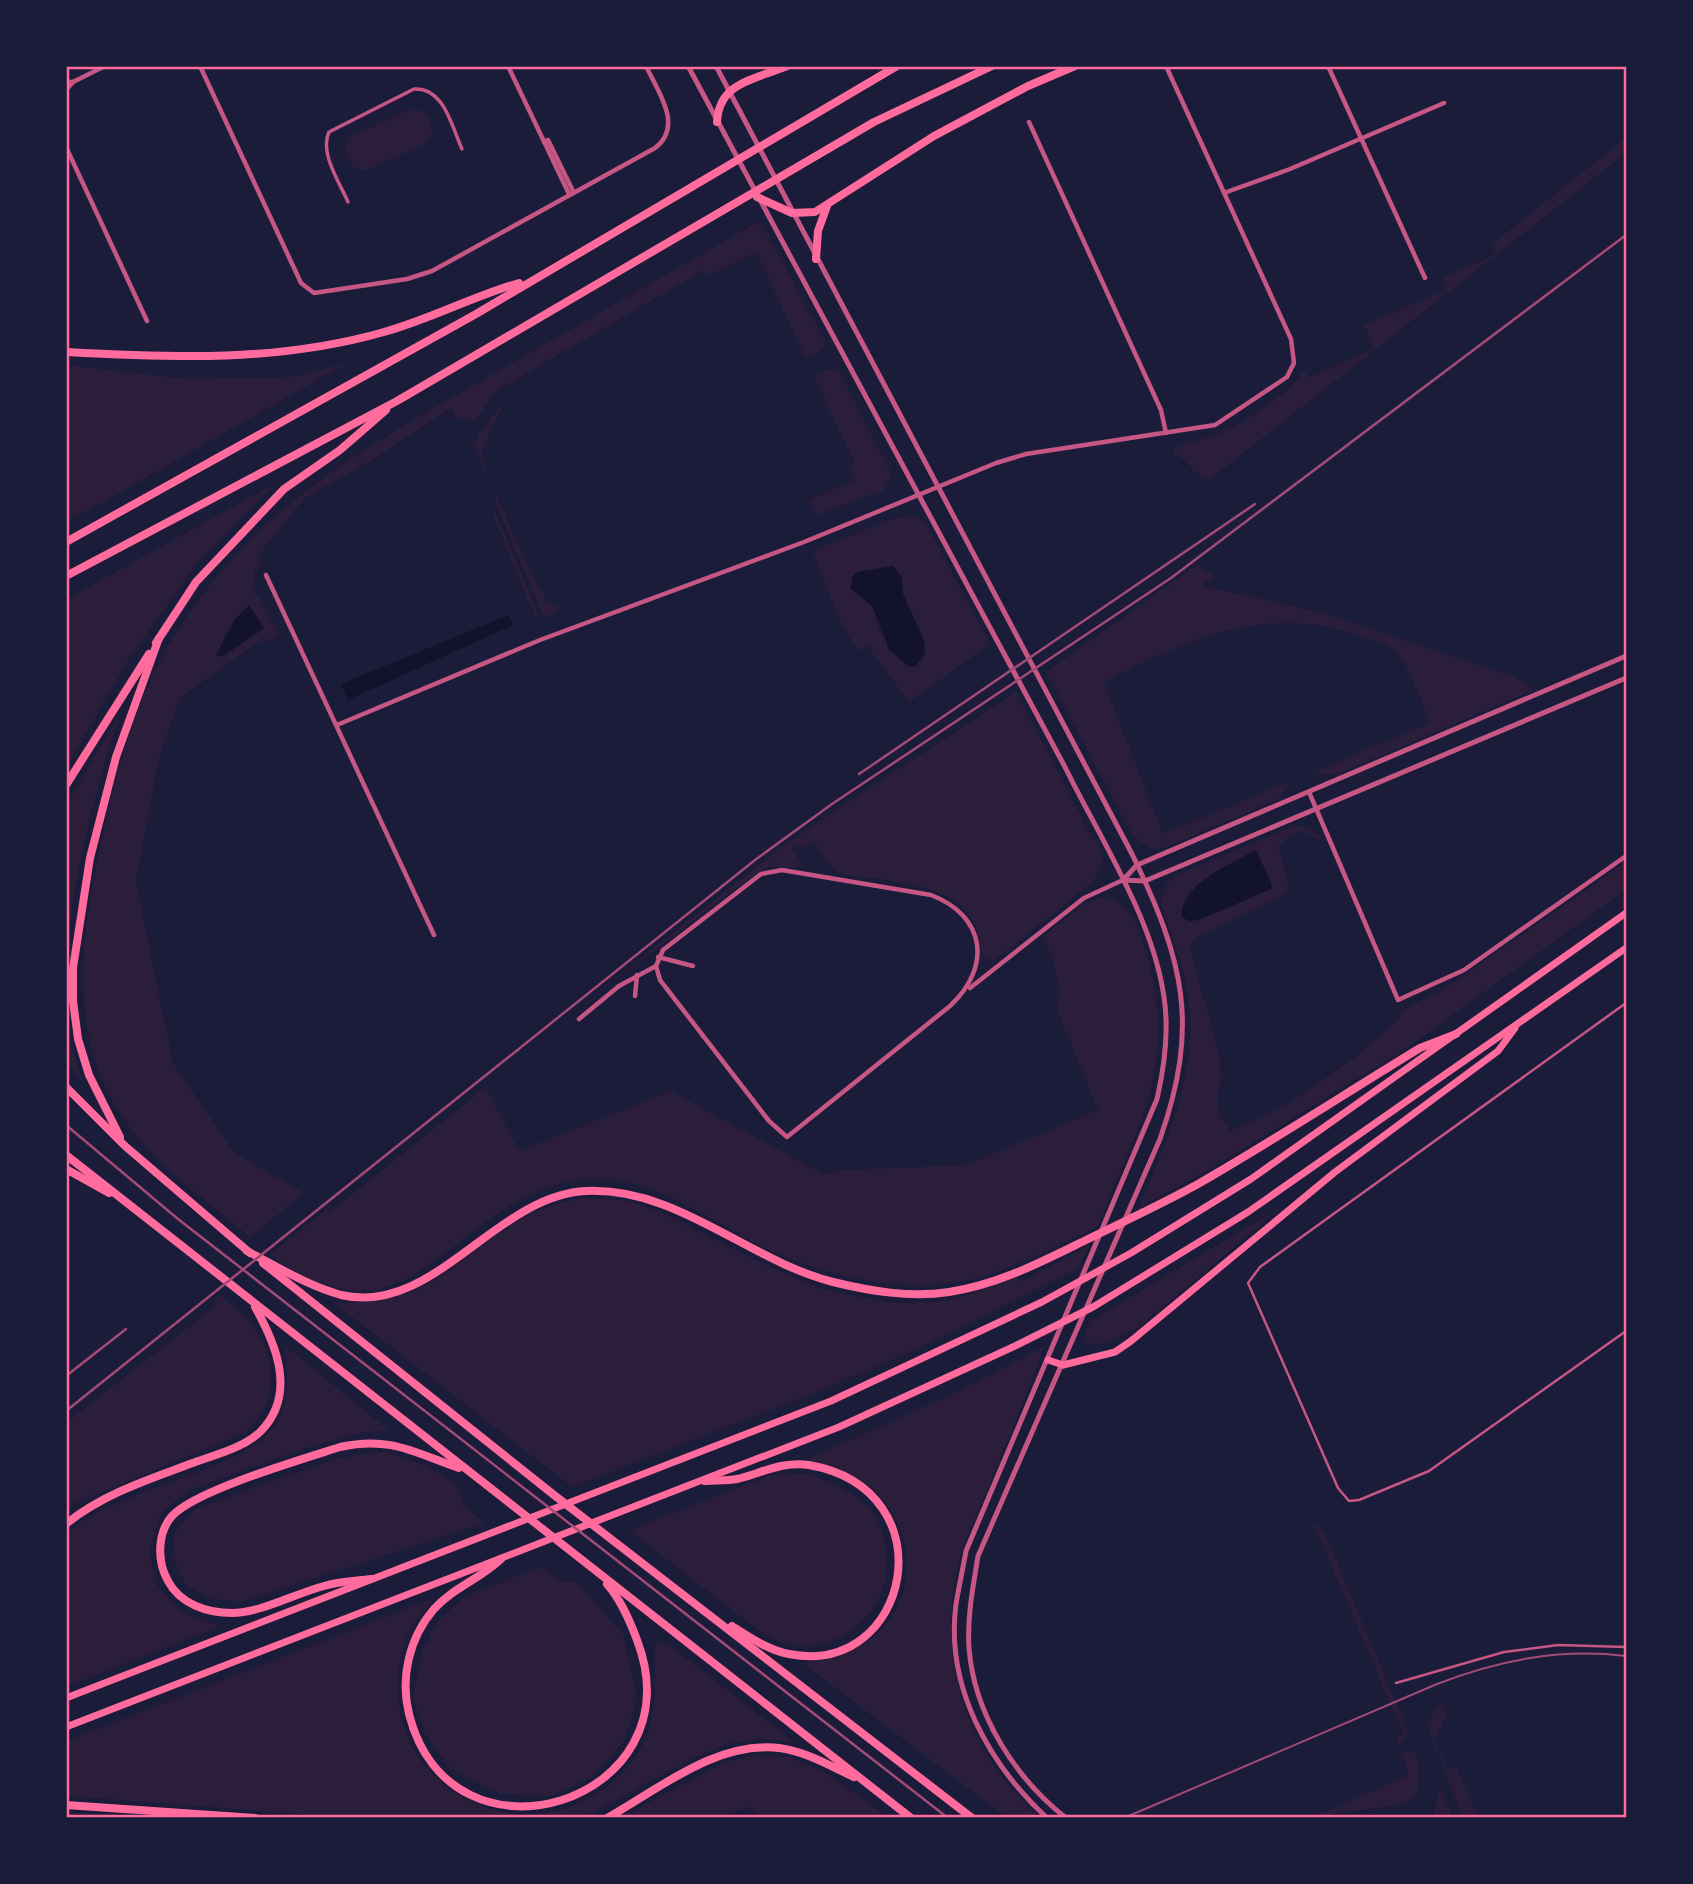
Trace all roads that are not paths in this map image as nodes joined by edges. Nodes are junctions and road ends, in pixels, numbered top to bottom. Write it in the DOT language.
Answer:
graph roads {
  1 [pos="105,66"];
  2 [pos="200,66"];
  3 [pos="508,66"];
  4 [pos="646,66"];
  5 [pos="688,66"];
  6 [pos="716,66"];
  7 [pos="787,66"];
  8 [pos="897,66"];
  9 [pos="992,66"];
  10 [pos="1075,66"];
  11 [pos="1166,66"];
  12 [pos="1328,66"];
  13 [pos="66,82"];
  14 [pos="73,82"];
  15 [pos="66,90"];
  16 [pos="728,90"];
  17 [pos="1444,103"];
  18 [pos="1029,122"];
  19 [pos="718,125"];
  20 [pos="1362,139"];
  21 [pos="66,147"];
  22 [pos="462,149"];
  23 [pos="571,193"];
  24 [pos="1224,193"];
  25 [pos="757,197"];
  26 [pos="348,202"];
  27 [pos="827,206"];
  28 [pos="786,209"];
  29 [pos="816,259"];
  30 [pos="1425,278"];
  31 [pos="529,281"];
  32 [pos="147,321"];
  33 [pos="66,352"];
  34 [pos="397,401"];
  35 [pos="1166,432"];
  36 [pos="936,486"];
  37 [pos="918,494"];
  38 [pos="66,542"];
  39 [pos="266,575"];
  40 [pos="66,576"];
  41 [pos="159,638"];
  42 [pos="1626,656"];
  43 [pos="1626,678"];
  44 [pos="337,725"];
  45 [pos="66,785"];
  46 [pos="1309,792"];
  47 [pos="1316,808"];
  48 [pos="1626,856"];
  49 [pos="1137,865"];
  50 [pos="1123,880"];
  51 [pos="1144,881"];
  52 [pos="1626,913"];
  53 [pos="434,935"];
  54 [pos="1626,948"];
  55 [pos="658,957"];
  56 [pos="656,966"];
  57 [pos="693,966"];
  58 [pos="638,974"];
  59 [pos="967,990"];
  60 [pos="635,996"];
  61 [pos="1626,1003"];
  62 [pos="579,1019"];
  63 [pos="1520,1022"];
  64 [pos="1456,1034"];
  65 [pos="66,1087"];
  66 [pos="125,1146"];
  67 [pos="66,1155"];
  68 [pos="66,1169"];
  69 [pos="133,1207"];
  70 [pos="247,1251"];
  71 [pos="254,1304"];
  72 [pos="1626,1331"];
  73 [pos="1048,1360"];
  74 [pos="1063,1365"];
  75 [pos="464,1470"];
  76 [pos="705,1481"];
  77 [pos="66,1524"];
  78 [pos="501,1559"];
  79 [pos="596,1572"];
  80 [pos="372,1578"];
  81 [pos="678,1590"];
  82 [pos="1626,1647"];
  83 [pos="1396,1683"];
  84 [pos="66,1698"];
  85 [pos="66,1727"];
  86 [pos="869,1784"];
  87 [pos="66,1805"];
  88 [pos="256,1818"];
  89 [pos="607,1818"];
  90 [pos="911,1818"];
  91 [pos="972,1818"];
  92 [pos="1047,1818"];
  93 [pos="1066,1818"];
  94 [pos="1362,1818"];
  95 [pos="1399,1818"];
  1 -- 14 [label="street"];
  2 -- 23 [label="street"];
  3 -- 23 [label="street"];
  4 -- 23 [label="street"];
  5 -- 19 [label="street"];
  6 -- 16 [label="street"];
  7 -- 16 [label="highway"];
  8 -- 31 [label="highway"];
  9 -- 34 [label="highway"];
  10 -- 27 [label="highway"];
  11 -- 24 [label="street"];
  12 -- 20 [label="street"];
  13 -- 14 [label="street"];
  14 -- 15 [label="street"];
  16 -- 19 [label="highway"];
  16 -- 28 [label="street"];
  17 -- 20 [label="street"];
  18 -- 35 [label="street"];
  19 -- 25 [label="street"];
  20 -- 24 [label="street"];
  20 -- 30 [label="street"];
  21 -- 32 [label="street"];
  22 -- 26 [label="street"];
  24 -- 35 [label="street"];
  25 -- 28 [label="highway"];
  25 -- 37 [label="street"];
  27 -- 28 [label="highway"];
  27 -- 29 [label="highway"];
  28 -- 29 [label="street"];
  29 -- 36 [label="street"];
  31 -- 33 [label="highway"];
  31 -- 38 [label="highway"];
  34 -- 40 [label="highway"];
  34 -- 41 [label="highway"];
  35 -- 36 [label="street"];
  36 -- 37 [label="street"];
  36 -- 49 [label="street"];
  37 -- 44 [label="street"];
  37 -- 50 [label="street"];
  39 -- 44 [label="street"];
  41 -- 45 [label="highway"];
  41 -- 66 [label="highway"];
  42 -- 46 [label="street"];
  43 -- 47 [label="street"];
  44 -- 53 [label="street"];
  46 -- 47 [label="street"];
  46 -- 49 [label="street"];
  47 -- 48 [label="street"];
  47 -- 51 [label="street"];
  49 -- 50 [label="street"];
  49 -- 51 [label="street"];
  50 -- 51 [label="street"];
  50 -- 59 [label="street"];
  50 -- 73 [label="street"];
  51 -- 74 [label="street"];
  52 -- 64 [label="main road"];
  54 -- 63 [label="main road"];
  55 -- 56 [label="street"];
  55 -- 57 [label="street"];
  55 -- 59 [label="street"];
  56 -- 58 [label="street"];
  56 -- 59 [label="street"];
  58 -- 60 [label="street"];
  58 -- 62 [label="street"];
  61 -- 72 [label="lane"];
  63 -- 74 [label="main road"];
  63 -- 76 [label="main road"];
  64 -- 70 [label="highway"];
  64 -- 80 [label="main road"];
  65 -- 66 [label="highway"];
  66 -- 70 [label="highway"];
  67 -- 69 [label="highway"];
  68 -- 69 [label="highway"];
  69 -- 71 [label="highway"];
  70 -- 81 [label="highway"];
  71 -- 75 [label="highway"];
  71 -- 77 [label="highway"];
  73 -- 74 [label="main road"];
  73 -- 92 [label="street"];
  74 -- 93 [label="street"];
  75 -- 79 [label="highway"];
  75 -- 80 [label="highway"];
  76 -- 78 [label="main road"];
  76 -- 81 [label="highway"];
  78 -- 79 [label="highway"];
  78 -- 85 [label="main road"];
  79 -- 86 [label="highway"];
  80 -- 84 [label="main road"];
  81 -- 91 [label="highway"];
  82 -- 83 [label="lane"];
  86 -- 89 [label="highway"];
  86 -- 90 [label="highway"];
  87 -- 88 [label="highway"];
  94 -- 95 [label="street"];
}
